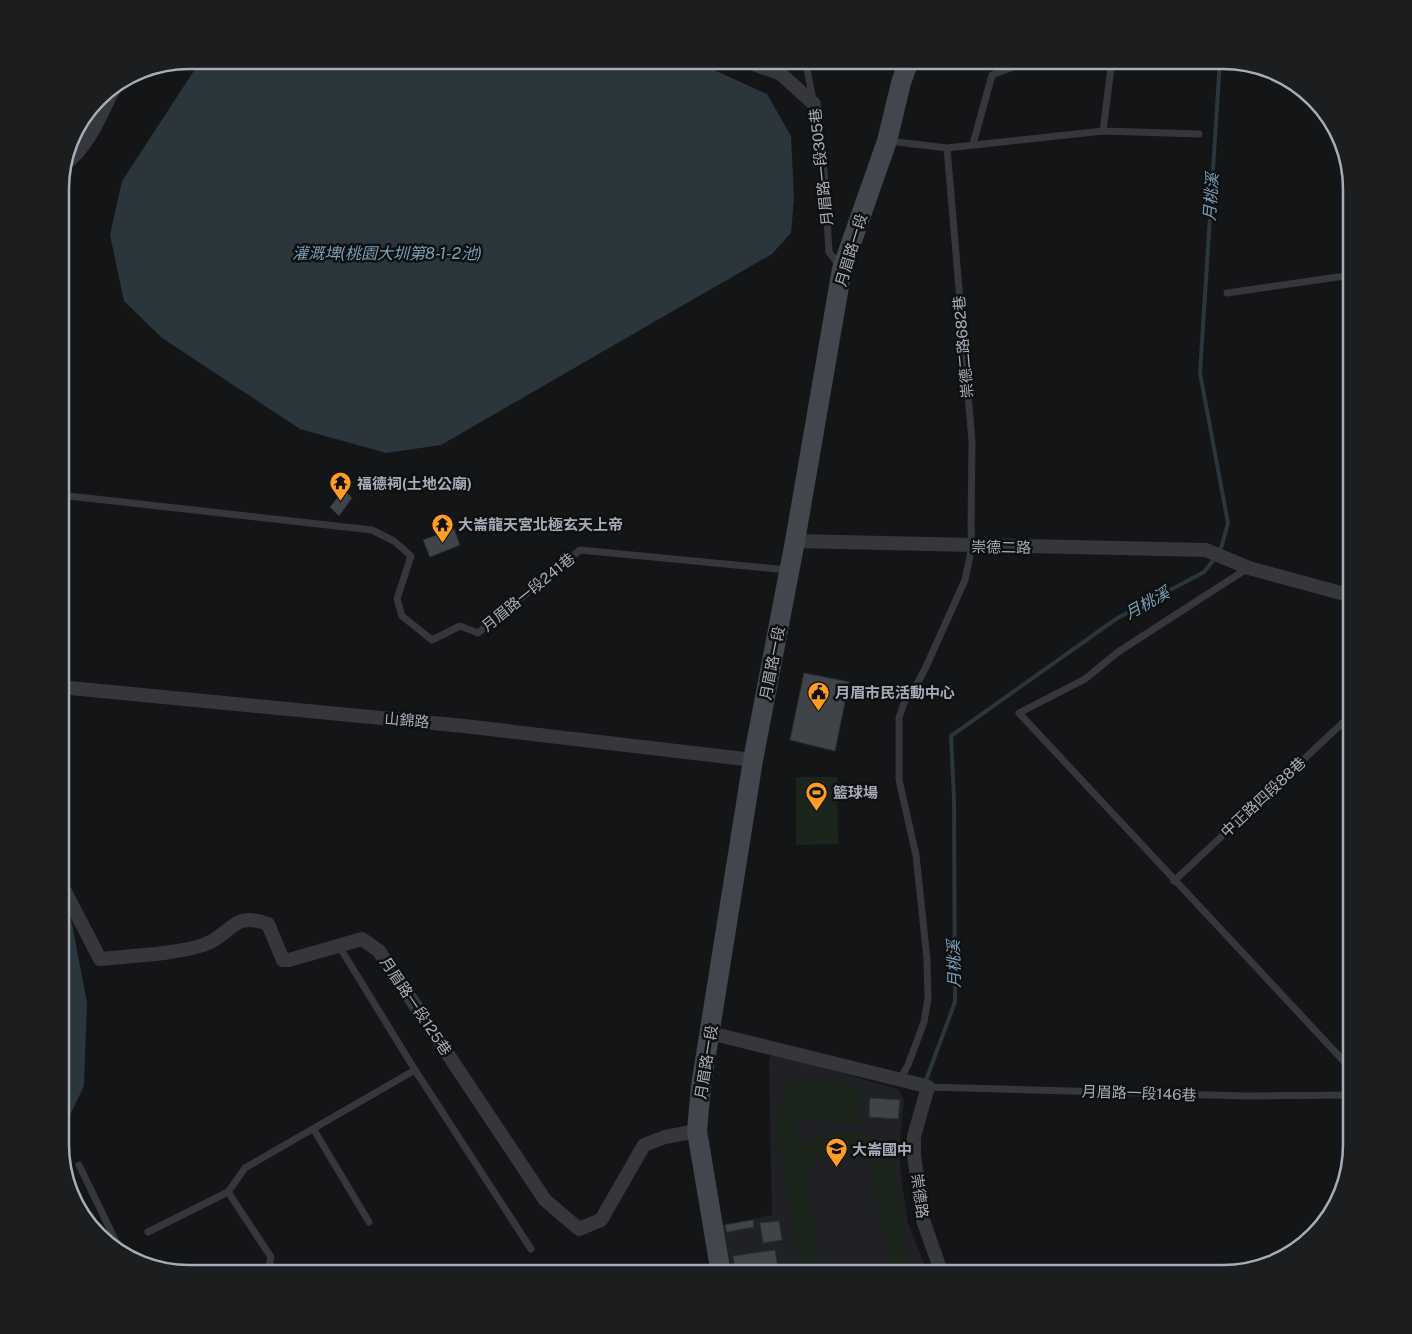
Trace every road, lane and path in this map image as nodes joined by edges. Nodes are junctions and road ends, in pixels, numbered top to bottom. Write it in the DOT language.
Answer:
graph roads {
  1 [pos="767,69"];
  2 [pos="807,69"];
  3 [pos="906,69"];
  4 [pos="1008,69"];
  5 [pos="1111,69"];
  6 [pos="108,100"];
  7 [pos="814,104"];
  8 [pos="1103,131"];
  9 [pos="1199,134"];
  10 [pos="887,141"];
  11 [pos="973,144"];
  12 [pos="947,148"];
  13 [pos="72,159"];
  14 [pos="842,270"];
  15 [pos="1343,276"];
  16 [pos="1227,293"];
  17 [pos="69,496"];
  18 [pos="795,541"];
  19 [pos="972,546"];
  20 [pos="1249,568"];
  21 [pos="790,570"];
  22 [pos="1343,594"];
  23 [pos="69,688"];
  24 [pos="1343,722"];
  25 [pos="754,760"];
  26 [pos="1174,881"];
  27 [pos="69,899"];
  28 [pos="338,945"];
  29 [pos="710,1033"];
  30 [pos="1343,1060"];
  31 [pos="415,1070"];
  32 [pos="904,1080"];
  33 [pos="927,1087"];
  34 [pos="1343,1095"];
  35 [pos="314,1130"];
  36 [pos="697,1131"];
  37 [pos="79,1165"];
  38 [pos="228,1192"];
  39 [pos="369,1222"];
  40 [pos="148,1232"];
  41 [pos="115,1240"];
  42 [pos="531,1249"];
  43 [pos="269,1265"];
  44 [pos="719,1265"];
  45 [pos="939,1265"];
  1 -- 7 [label="street"];
  2 -- 7 [label="lane, 月眉路一段305巷"];
  3 -- 10 [label="street, 月眉路一段"];
  4 -- 11 [label="lane"];
  5 -- 8 [label="lane"];
  6 -- 13 [label="street"];
  7 -- 14 [label="lane, 月眉路一段305巷"];
  8 -- 9 [label="lane"];
  8 -- 11 [label="lane"];
  10 -- 12 [label="lane"];
  10 -- 14 [label="street, 月眉路一段"];
  11 -- 12 [label="lane"];
  12 -- 19 [label="lane, 崇德二路682巷"];
  14 -- 18 [label="street, 月眉路一段"];
  15 -- 16 [label="lane"];
  17 -- 21 [label="lane, 月眉路一段241巷"];
  18 -- 19 [label="street, 崇德二路"];
  18 -- 21 [label="street, 月眉路一段"];
  19 -- 20 [label="street, 崇德二路"];
  19 -- 32 [label="lane, 崇德二路682巷"];
  20 -- 22 [label="street"];
  20 -- 26 [label="lane"];
  21 -- 25 [label="street, 月眉路一段"];
  23 -- 25 [label="street, 山錦路"];
  24 -- 26 [label="lane, 中正路四段88巷"];
  25 -- 29 [label="street, 月眉路一段"];
  26 -- 30 [label="lane"];
  27 -- 28 [label="street, 月眉路一段125巷"];
  28 -- 31 [label="lane"];
  28 -- 36 [label="street, 月眉路一段125巷"];
  29 -- 32 [label="street"];
  29 -- 36 [label="street, 月眉路一段"];
  31 -- 35 [label="lane"];
  31 -- 42 [label="lane"];
  32 -- 33 [label="street"];
  33 -- 34 [label="lane, 月眉路一段146巷"];
  33 -- 45 [label="street, 崇德路"];
  35 -- 38 [label="lane"];
  35 -- 39 [label="lane"];
  36 -- 44 [label="street, 月眉路一段"];
  37 -- 41 [label="lane"];
  38 -- 40 [label="lane"];
  38 -- 43 [label="lane"];
}
